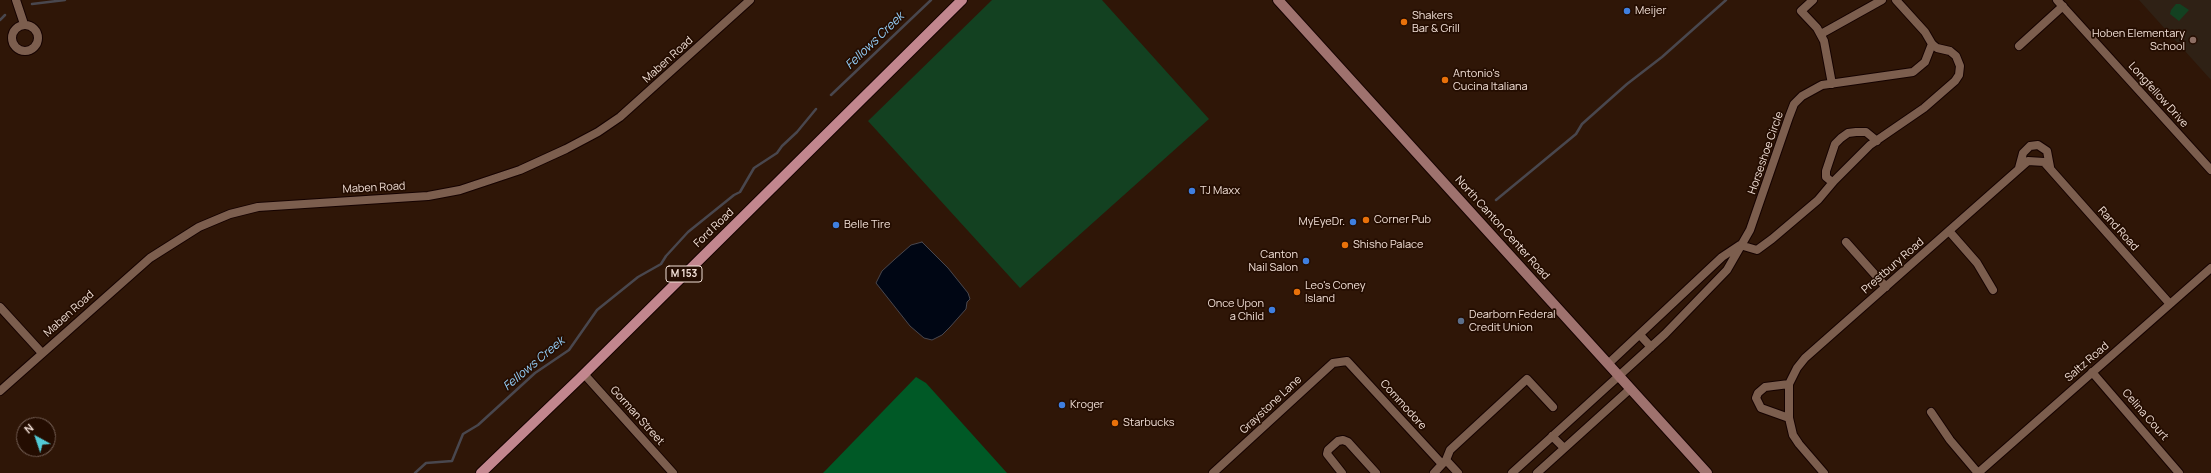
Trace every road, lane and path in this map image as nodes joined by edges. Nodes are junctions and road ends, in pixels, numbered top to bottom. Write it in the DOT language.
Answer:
graph roads {
  1 [pos="16,0"];
  2 [pos="750,0"];
  3 [pos="962,0"];
  4 [pos="1278,0"];
  5 [pos="1813,0"];
  6 [pos="1882,0"];
  7 [pos="1896,0"];
  8 [pos="2060,3"];
  9 [pos="24,24"];
  10 [pos="1821,34"];
  11 [pos="1932,44"];
  12 [pos="2019,46"];
  13 [pos="1832,84"];
  14 [pos="1877,141"];
  15 [pos="2038,145"];
  16 [pos="2036,160"];
  17 [pos="2019,168"];
  18 [pos="2050,168"];
  19 [pos="2211,170"];
  20 [pos="1832,182"];
  21 [pos="1949,231"];
  22 [pos="1846,242"];
  23 [pos="1740,246"];
  24 [pos="2211,268"];
  25 [pos="1695,282"];
  26 [pos="1886,287"];
  27 [pos="1994,290"];
  28 [pos="1706,293"];
  29 [pos="2170,304"];
  30 [pos="0,307"];
  31 [pos="1640,335"];
  32 [pos="1651,347"];
  33 [pos="42,353"];
  34 [pos="1347,361"];
  35 [pos="1608,364"];
  36 [pos="2092,372"];
  37 [pos="584,374"];
  38 [pos="1618,376"];
  39 [pos="1789,384"];
  40 [pos="1630,389"];
  41 [pos="0,390"];
  42 [pos="1553,407"];
  43 [pos="1931,412"];
  44 [pos="1788,418"];
  45 [pos="1552,436"];
  46 [pos="1564,448"];
  47 [pos="1444,462"];
  48 [pos="481,473"];
  49 [pos="673,473"];
  50 [pos="1213,473"];
  51 [pos="1342,473"];
  52 [pos="1376,473"];
  53 [pos="1435,473"];
  54 [pos="1458,473"];
  55 [pos="1512,473"];
  56 [pos="1538,473"];
  57 [pos="1707,473"];
  58 [pos="1824,473"];
  59 [pos="1978,473"];
  60 [pos="2179,473"];
  1 -- 9 [label="street"];
  2 -- 33 [label="street, Maben Road"];
  3 -- 37 [label="main road, Ford Road / M 153"];
  4 -- 35 [label="main road, North Canton Center Road"];
  5 -- 10 [label="street"];
  6 -- 10 [label="street"];
  7 -- 11 [label="street"];
  8 -- 12 [label="street"];
  8 -- 19 [label="street, Longfellow Drive"];
  10 -- 13 [label="street"];
  11 -- 13 [label="street, Horseshoe Circle"];
  11 -- 14 [label="street"];
  13 -- 23 [label="street, Horseshoe Circle"];
  14 -- 20 [label="street"];
  14 -- 20 [label="street"];
  15 -- 17 [label="street, Prestbury Road"];
  15 -- 18 [label="street, Rand Road"];
  16 -- 17 [label="street, Prestbury Road"];
  16 -- 18 [label="street, Rand Road"];
  17 -- 21 [label="street, Prestbury Road"];
  18 -- 29 [label="street, Rand Road"];
  20 -- 23 [label="street"];
  21 -- 26 [label="street, Prestbury Road"];
  21 -- 27 [label="street"];
  22 -- 26 [label="street"];
  23 -- 25 [label="street"];
  23 -- 28 [label="street, Horseshoe Circle"];
  24 -- 29 [label="street, Saltz Road"];
  25 -- 28 [label="street"];
  25 -- 31 [label="street"];
  26 -- 39 [label="street, Prestbury Road"];
  28 -- 32 [label="street, Horseshoe Circle"];
  29 -- 36 [label="street, Saltz Road"];
  30 -- 33 [label="street"];
  31 -- 32 [label="street"];
  31 -- 35 [label="street"];
  32 -- 38 [label="street, Horseshoe Circle"];
  33 -- 41 [label="street, Maben Road"];
  34 -- 47 [label="street, Commodore"];
  34 -- 50 [label="street, Graystone Lane"];
  35 -- 38 [label="main road, North Canton Center Road"];
  36 -- 59 [label="street, Saltz Road"];
  36 -- 60 [label="street, Celina Court"];
  37 -- 48 [label="main road, Ford Road / M 153"];
  37 -- 49 [label="street, Gorman Street"];
  38 -- 40 [label="main road, North Canton Center Road"];
  38 -- 45 [label="street, Horseshoe Circle"];
  39 -- 44 [label="street, Prestbury Road"];
  39 -- 44 [label="street"];
  40 -- 46 [label="street"];
  40 -- 57 [label="main road, North Canton Center Road"];
  42 -- 47 [label="street"];
  43 -- 59 [label="street"];
  44 -- 58 [label="street"];
  45 -- 46 [label="street"];
  45 -- 55 [label="street, Horseshoe Circle"];
  46 -- 56 [label="street"];
  47 -- 53 [label="street"];
  47 -- 54 [label="street, Commodore"];
  51 -- 52 [label="street"];
}
